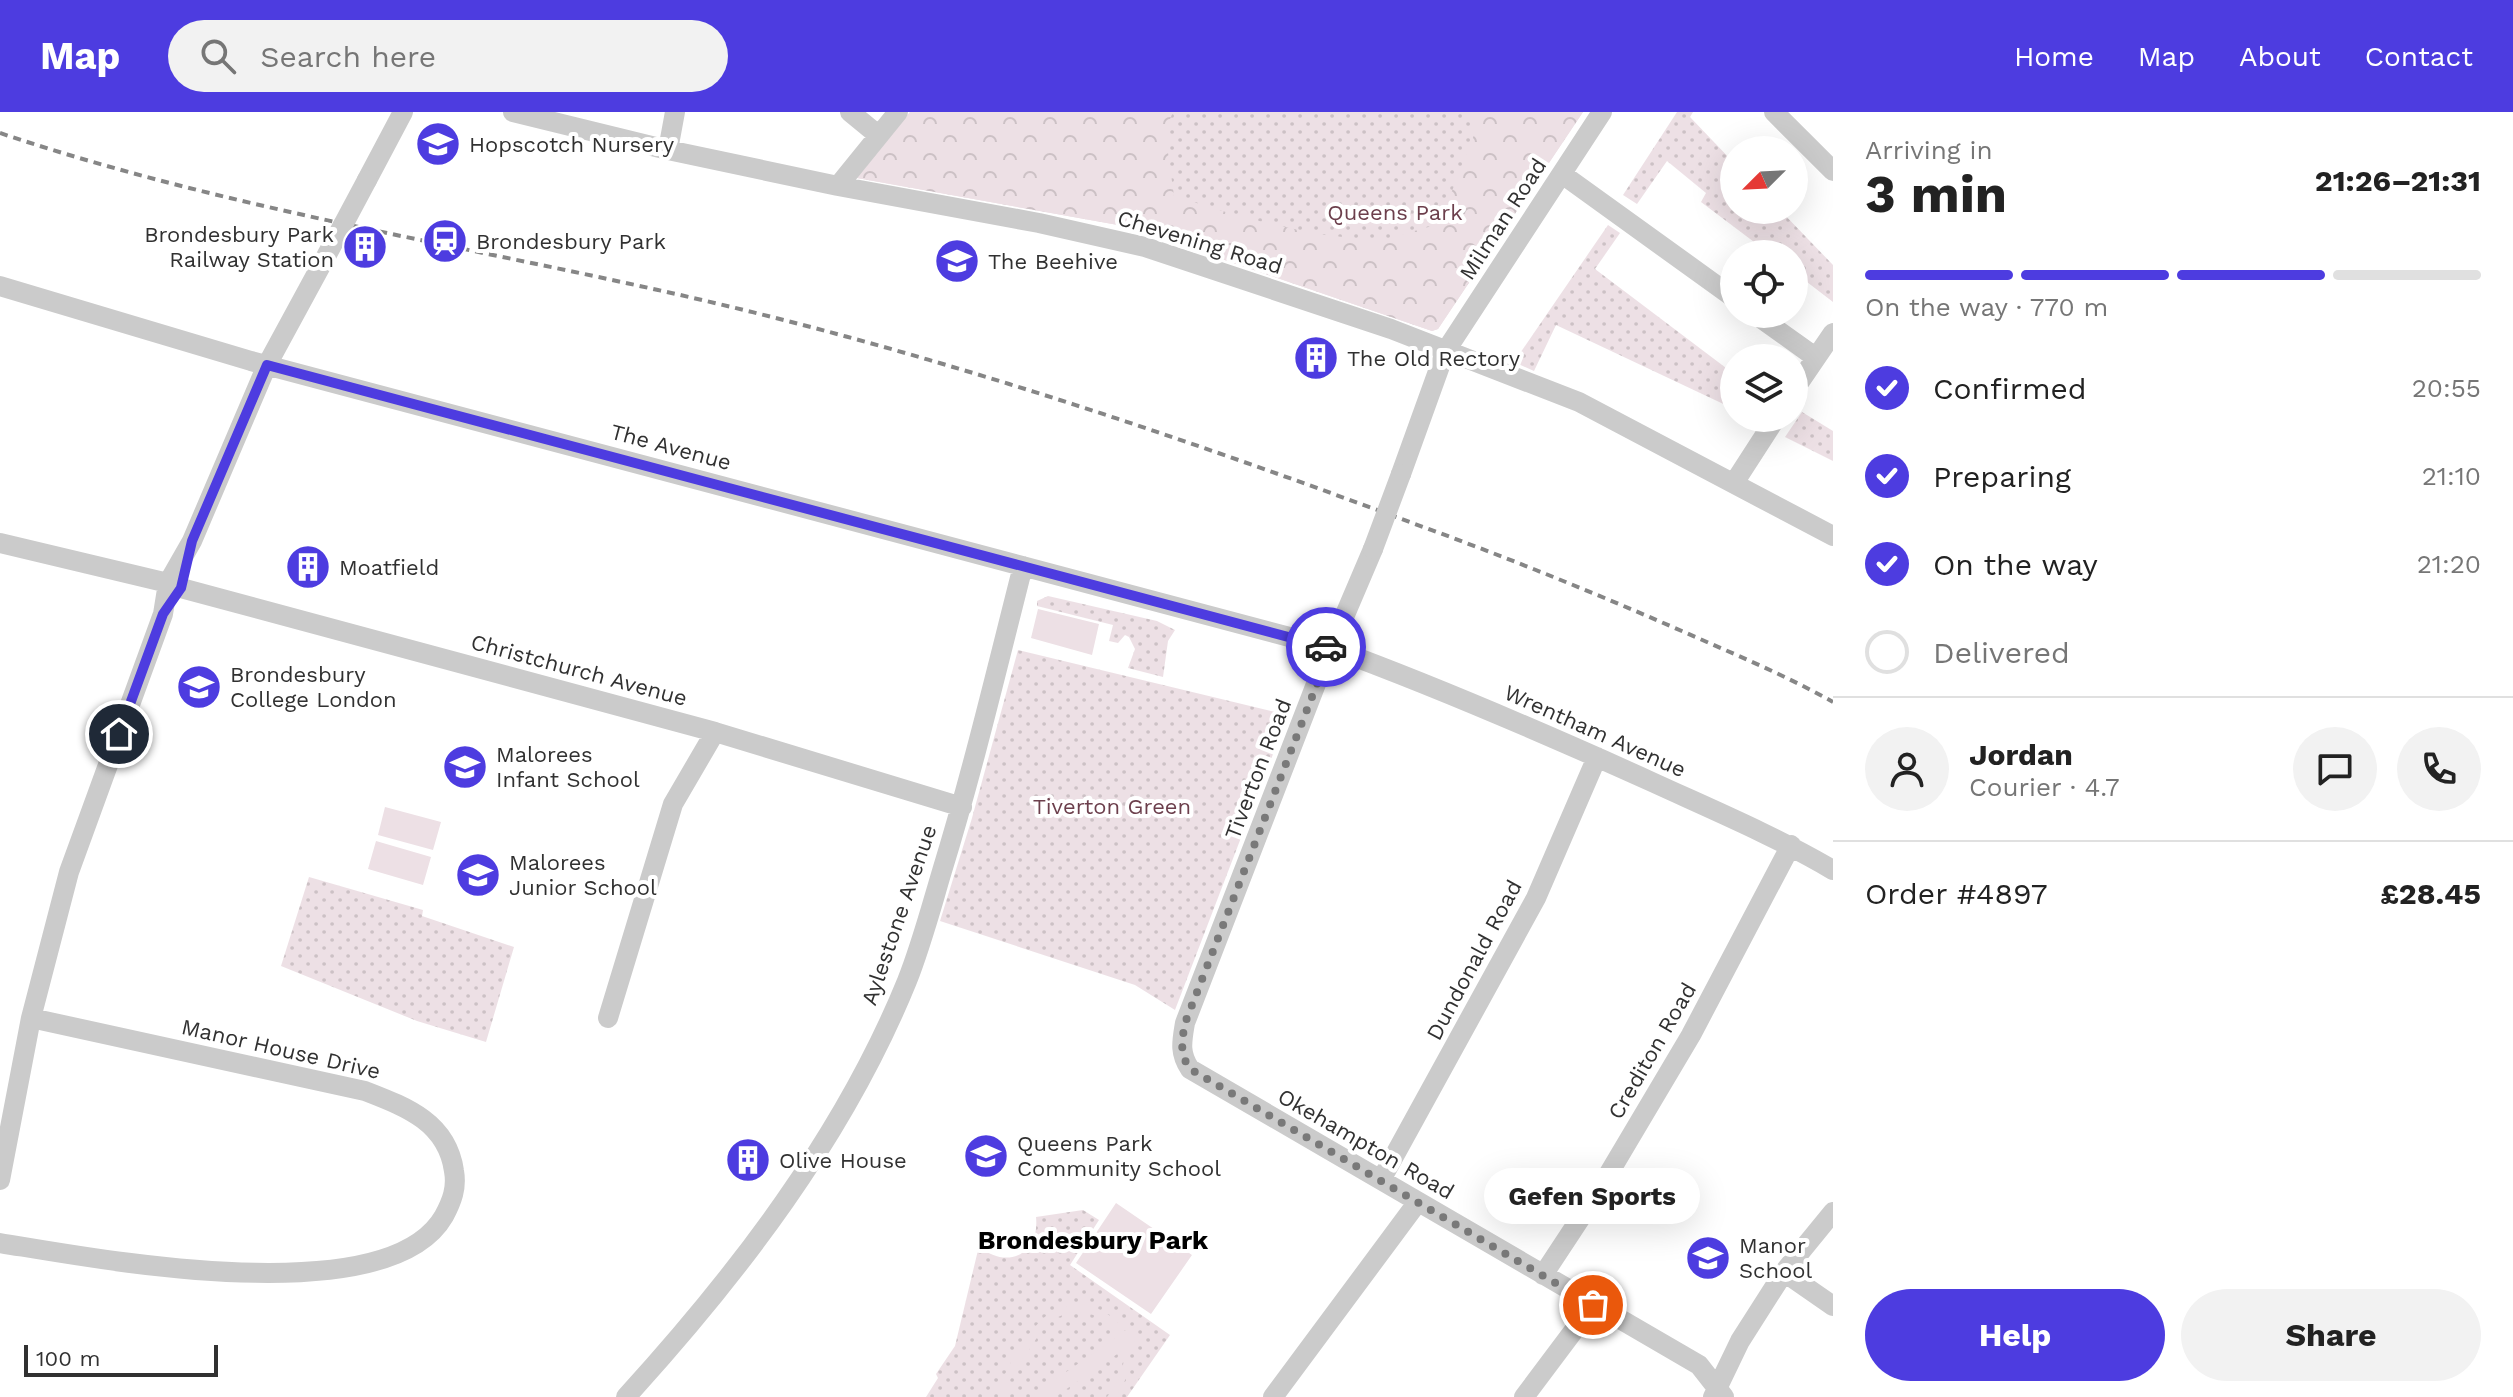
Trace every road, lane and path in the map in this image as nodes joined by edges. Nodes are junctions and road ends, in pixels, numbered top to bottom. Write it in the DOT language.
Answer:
graph roads {
  1 [pos="513,112"];
  2 [pos="675,112"];
  3 [pos="850,112"];
  4 [pos="898,112"];
  5 [pos="1602,112"];
  6 [pos="1774,112"];
  7 [pos="405,115"];
  8 [pos="878,135"];
  9 [pos="668,150"];
  10 [pos="1833,171"];
  11 [pos="1562,174"];
  12 [pos="838,186"];
  13 [pos="0,286"];
  14 [pos="1720,288"];
  15 [pos="1775,328"];
  16 [pos="1833,333"];
  17 [pos="1445,352"];
  18 [pos="1815,357"];
  19 [pos="267,365"];
  20 [pos="1808,368"];
  21 [pos="1767,432"];
  22 [pos="1734,483"];
  23 [pos="1833,536"];
  24 [pos="0,543"];
  25 [pos="1023,566"];
  26 [pos="174,586"];
  27 [pos="1331,648"];
  28 [pos="715,732"];
  29 [pos="1597,757"];
  30 [pos="962,807"];
  31 [pos="1791,845"];
  32 [pos="1833,870"];
  33 [pos="31,1018"];
  34 [pos="608,1018"];
  35 [pos="1190,1069"];
  36 [pos="10,1072"];
  37 [pos="0,1180"];
  38 [pos="1381,1180"];
  39 [pos="1417,1203"];
  40 [pos="1833,1212"];
  41 [pos="0,1243"];
  42 [pos="1784,1272"];
  43 [pos="1543,1275"];
  44 [pos="1593,1305"];
  45 [pos="1833,1306"];
  46 [pos="1718,1394"];
  47 [pos="626,1397"];
  48 [pos="1273,1397"];
  49 [pos="1524,1397"];
  1 -- 9 [label="street, Chevening Road"];
  2 -- 9 [label="street"];
  3 -- 8 [label="street"];
  4 -- 8 [label="street"];
  5 -- 11 [label="street, Milman Road"];
  6 -- 10 [label="street"];
  7 -- 19 [label="street, bridge"];
  8 -- 12 [label="street"];
  9 -- 12 [label="street, Chevening Road"];
  11 -- 14 [label="street"];
  11 -- 17 [label="street, Milman Road"];
  12 -- 17 [label="street, Chevening Road"];
  13 -- 19 [label="street, The Avenue"];
  15 -- 18 [label="street"];
  16 -- 18 [label="street"];
  17 -- 22 [label="street, Chevening Road"];
  17 -- 27 [label="street, Tiverton Road, bridge"];
  18 -- 20 [label="street"];
  19 -- 25 [label="street, The Avenue"];
  19 -- 26 [label="street"];
  21 -- 22 [label="street"];
  22 -- 23 [label="street, Chevening Road"];
  24 -- 26 [label="street, Christchurch Avenue"];
  25 -- 27 [label="street, The Avenue"];
  25 -- 30 [label="street, Aylestone Avenue"];
  26 -- 28 [label="street, Christchurch Avenue"];
  26 -- 33 [label="street"];
  27 -- 29 [label="street, Wrentham Avenue"];
  27 -- 35 [label="street, Tiverton Road"];
  28 -- 30 [label="street, Christchurch Avenue"];
  28 -- 34 [label="street"];
  29 -- 31 [label="street, Wrentham Avenue"];
  29 -- 38 [label="street, Dundonald Road"];
  30 -- 47 [label="street, Aylestone Avenue"];
  31 -- 32 [label="street, Wrentham Avenue"];
  31 -- 43 [label="street, Crediton Road"];
  33 -- 36 [label="street"];
  33 -- 41 [label="street, Manor House Drive"];
  35 -- 38 [label="street, Okehampton Road"];
  36 -- 37 [label="street"];
  38 -- 39 [label="street, Okehampton Road"];
  39 -- 43 [label="street, Okehampton Road"];
  39 -- 48 [label="street"];
  40 -- 42 [label="street"];
  42 -- 45 [label="street"];
  42 -- 46 [label="street"];
  43 -- 44 [label="street, Okehampton Road"];
  44 -- 46 [label="street, Okehampton Road"];
  44 -- 49 [label="street"];
}
